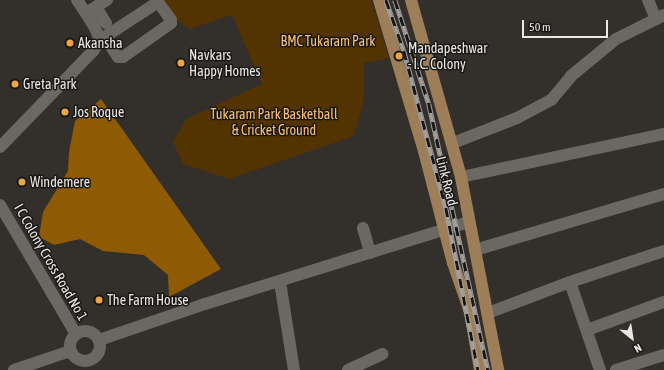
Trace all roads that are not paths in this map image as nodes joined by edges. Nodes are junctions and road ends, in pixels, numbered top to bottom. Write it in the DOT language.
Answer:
graph roads {
  1 [pos="78,0"];
  2 [pos="107,0"];
  3 [pos="379,0"];
  4 [pos="411,0"];
  5 [pos="648,0"];
  6 [pos="91,10"];
  7 [pos="660,17"];
  8 [pos="106,23"];
  9 [pos="102,38"];
  10 [pos="664,134"];
  11 [pos="453,143"];
  12 [pos="0,147"];
  13 [pos="461,177"];
  14 [pos="664,194"];
  15 [pos="0,205"];
  16 [pos="469,222"];
  17 [pos="366,227"];
  18 [pos="444,229"];
  19 [pos="475,250"];
  20 [pos="664,251"];
  21 [pos="372,252"];
  22 [pos="280,282"];
  23 [pos="570,282"];
  24 [pos="664,302"];
  25 [pos="488,313"];
  26 [pos="587,330"];
  27 [pos="76,334"];
  28 [pos="99,340"];
  29 [pos="70,351"];
  30 [pos="383,354"];
  31 [pos="664,355"];
  32 [pos="86,366"];
  33 [pos="14,370"];
  34 [pos="294,370"];
  35 [pos="348,370"];
  36 [pos="480,370"];
  37 [pos="498,370"];
  38 [pos="600,370"];
  39 [pos="616,370"];
  1 -- 6 [label="street"];
  2 -- 6 [label="street"];
  3 -- 18 [label="main road, Link Road"];
  4 -- 11 [label="main road, Link Road"];
  5 -- 7 [label="street"];
  6 -- 8 [label="street"];
  6 -- 9 [label="street"];
  7 -- 11 [label="street"];
  9 -- 9 [label="street"];
  9 -- 12 [label="street"];
  10 -- 13 [label="street"];
  11 -- 13 [label="main road, Link Road"];
  13 -- 16 [label="main road, Link Road"];
  14 -- 19 [label="street"];
  15 -- 27 [label="street, I C Colony Cross Road No 1"];
  16 -- 18 [label="street"];
  16 -- 19 [label="main road, Link Road"];
  17 -- 21 [label="street"];
  18 -- 21 [label="street"];
  18 -- 36 [label="main road, Link Road"];
  19 -- 25 [label="main road, Link Road"];
  20 -- 23 [label="street"];
  21 -- 22 [label="street"];
  22 -- 28 [label="street"];
  22 -- 34 [label="street"];
  23 -- 25 [label="street"];
  23 -- 26 [label="street"];
  24 -- 26 [label="street"];
  25 -- 37 [label="main road, Link Road"];
  26 -- 38 [label="street"];
  27 -- 28 [label="street"];
  27 -- 29 [label="street"];
  28 -- 32 [label="street"];
  29 -- 32 [label="street"];
  29 -- 33 [label="street"];
  30 -- 35 [label="street"];
  31 -- 39 [label="street"];
}
